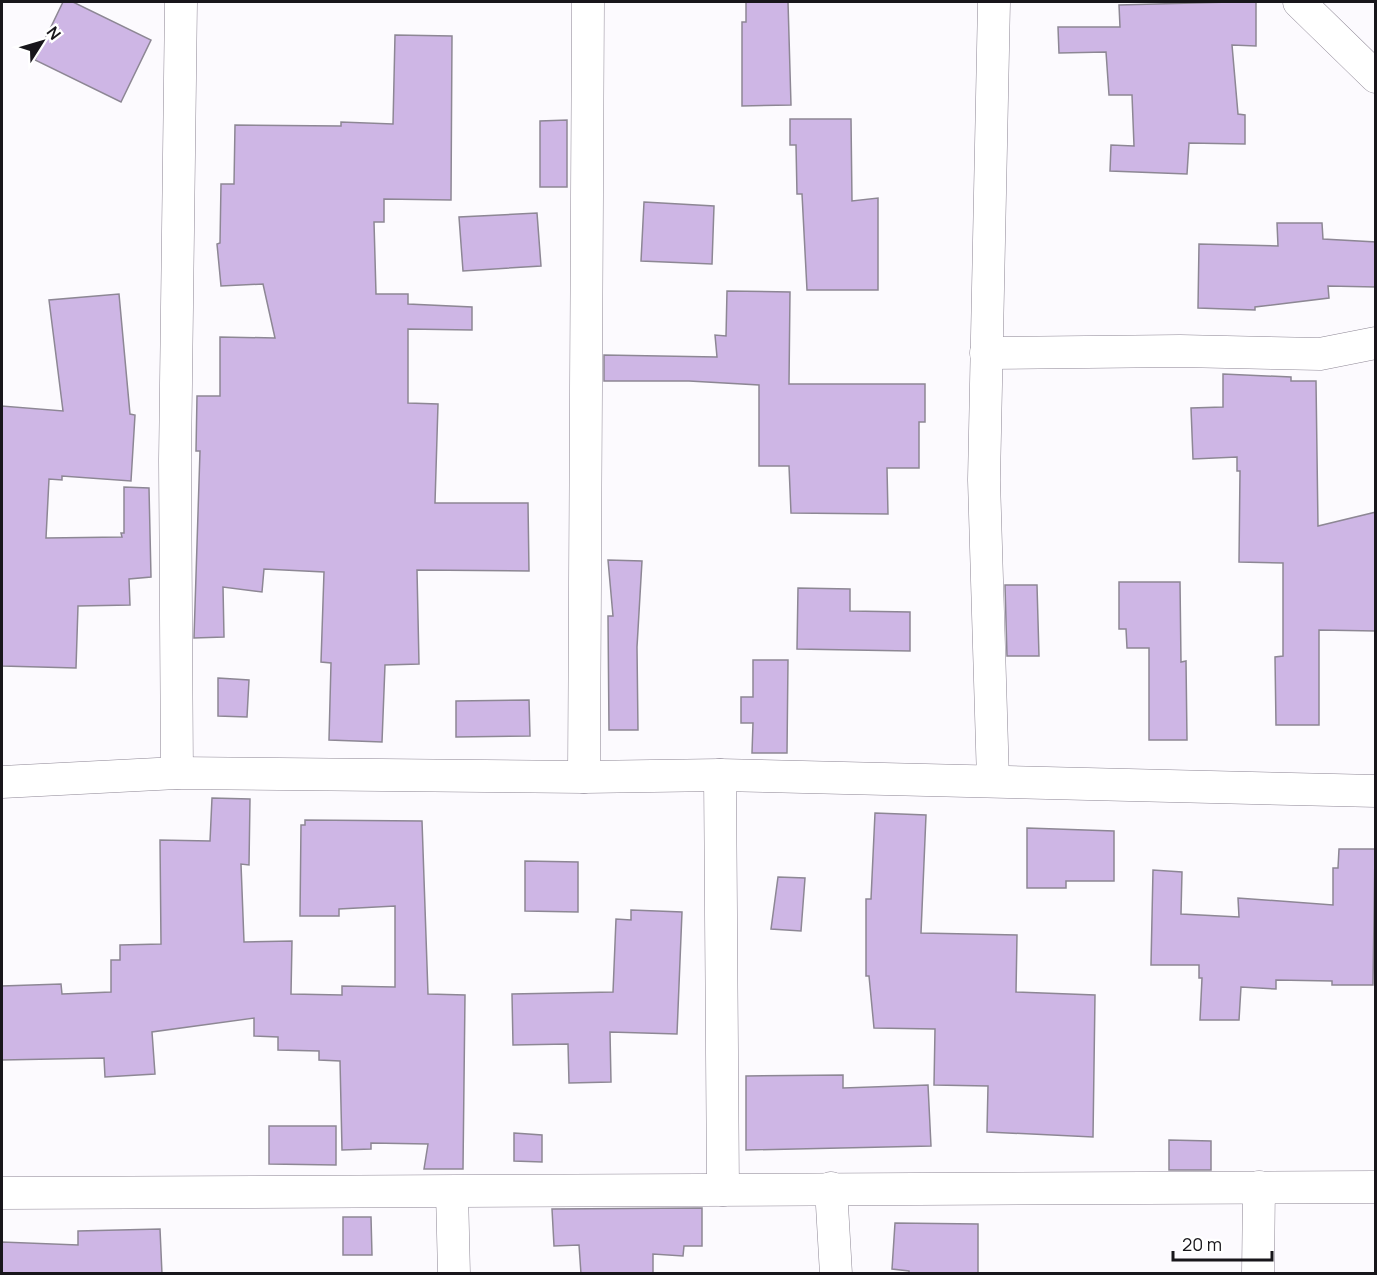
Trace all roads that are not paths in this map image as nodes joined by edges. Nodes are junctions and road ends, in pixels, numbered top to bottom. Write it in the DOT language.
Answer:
graph roads {
  1 [pos="181,2"];
  2 [pos="588,2"];
  3 [pos="994,2"];
  4 [pos="1299,2"];
  5 [pos="1376,77"];
  6 [pos="1376,343"];
  7 [pos="986,353"];
  8 [pos="177,773"];
  9 [pos="720,775"];
  10 [pos="584,777"];
  11 [pos="993,780"];
  12 [pos="2,782"];
  13 [pos="1376,791"];
  14 [pos="1259,1186"];
  15 [pos="1376,1187"];
  16 [pos="831,1188"];
  17 [pos="723,1190"];
  18 [pos="452,1192"];
  19 [pos="2,1193"];
  20 [pos="454,1274"];
  21 [pos="836,1274"];
  22 [pos="1258,1274"];
  1 -- 8 [label="street"];
  2 -- 10 [label="street"];
  3 -- 7 [label="street"];
  4 -- 5 [label="street"];
  6 -- 7 [label="street"];
  7 -- 11 [label="street"];
  8 -- 10 [label="street"];
  8 -- 12 [label="street"];
  9 -- 10 [label="street"];
  9 -- 11 [label="street"];
  9 -- 17 [label="street"];
  11 -- 13 [label="street"];
  14 -- 15 [label="street"];
  14 -- 16 [label="street"];
  14 -- 22 [label="street"];
  16 -- 17 [label="street"];
  16 -- 21 [label="street"];
  17 -- 18 [label="street"];
  18 -- 19 [label="street"];
  18 -- 20 [label="street"];
}
